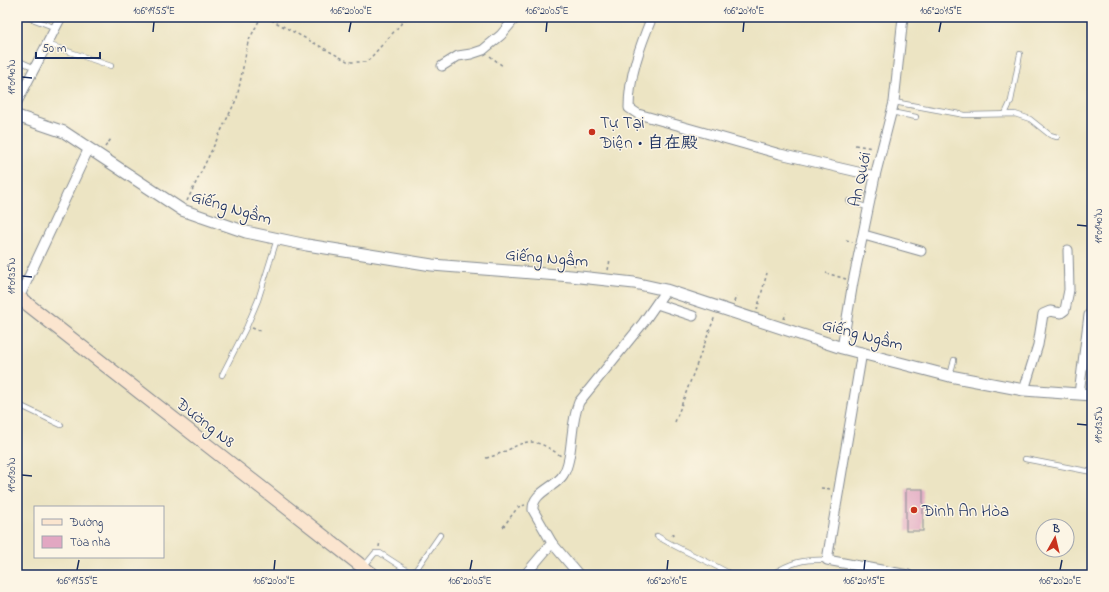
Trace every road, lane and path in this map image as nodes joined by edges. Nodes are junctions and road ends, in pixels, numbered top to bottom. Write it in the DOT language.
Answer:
graph roads {
  1 [pos="27,17"];
  2 [pos="61,17"];
  3 [pos="261,17"];
  4 [pos="266,17"];
  5 [pos="407,17"];
  6 [pos="516,17"];
  7 [pos="652,17"];
  8 [pos="903,17"];
  9 [pos="56,28"];
  10 [pos="47,44"];
  11 [pos="483,50"];
  12 [pos="1020,54"];
  13 [pos="17,60"];
  14 [pos="111,66"];
  15 [pos="442,66"];
  16 [pos="504,67"];
  17 [pos="35,68"];
  18 [pos="17,102"];
  19 [pos="894,102"];
  20 [pos="891,112"];
  21 [pos="1005,114"];
  22 [pos="17,116"];
  23 [pos="916,117"];
  24 [pos="1057,137"];
  25 [pos="856,145"];
  26 [pos="89,148"];
  27 [pos="882,149"];
  28 [pos="875,176"];
  29 [pos="849,202"];
  30 [pos="869,208"];
  31 [pos="182,210"];
  32 [pos="864,235"];
  33 [pos="277,239"];
  34 [pos="1068,250"];
  35 [pos="921,251"];
  36 [pos="578,256"];
  37 [pos="767,273"];
  38 [pos="826,273"];
  39 [pos="571,276"];
  40 [pos="853,282"];
  41 [pos="666,290"];
  42 [pos="18,299"];
  43 [pos="657,304"];
  44 [pos="718,307"];
  45 [pos="1092,311"];
  46 [pos="693,316"];
  47 [pos="754,319"];
  48 [pos="247,326"];
  49 [pos="263,332"];
  50 [pos="842,348"];
  51 [pos="862,352"];
  52 [pos="954,360"];
  53 [pos="222,375"];
  54 [pos="950,376"];
  55 [pos="1024,390"];
  56 [pos="1079,394"];
  57 [pos="1092,395"];
  58 [pos="17,404"];
  59 [pos="675,422"];
  60 [pos="61,425"];
  61 [pos="486,458"];
  62 [pos="1025,459"];
  63 [pos="569,463"];
  64 [pos="1092,472"];
  65 [pos="533,505"];
  66 [pos="503,527"];
  67 [pos="440,535"];
  68 [pos="657,536"];
  69 [pos="552,543"];
  70 [pos="828,560"];
  71 [pos="364,572"];
  72 [pos="319,573"];
  73 [pos="330,575"];
  74 [pos="414,575"];
  75 [pos="525,575"];
  76 [pos="579,575"];
  77 [pos="732,575"];
  78 [pos="771,575"];
  79 [pos="906,575"];
  1 -- 9 [label="lane"];
  2 -- 9 [label="street"];
  3 -- 31 [label="path"];
  4 -- 5 [label="path"];
  6 -- 11 [label="street"];
  7 -- 28 [label="street"];
  8 -- 19 [label="street, An Quới"];
  9 -- 10 [label="street"];
  10 -- 14 [label="lane"];
  10 -- 17 [label="street"];
  11 -- 15 [label="street"];
  11 -- 16 [label="path"];
  12 -- 21 [label="lane"];
  13 -- 17 [label="lane"];
  17 -- 18 [label="street"];
  19 -- 20 [label="street, An Quới"];
  19 -- 21 [label="lane"];
  20 -- 23 [label="lane"];
  20 -- 27 [label="street, An Quới"];
  21 -- 24 [label="lane"];
  22 -- 26 [label="street, Giếng Ngầm"];
  25 -- 27 [label="path"];
  26 -- 31 [label="street, Giếng Ngầm"];
  26 -- 42 [label="street"];
  27 -- 28 [label="street, An Quới"];
  28 -- 30 [label="street, An Quới"];
  29 -- 30 [label="lane"];
  30 -- 32 [label="street, An Quới"];
  31 -- 33 [label="street, Giếng Ngầm"];
  32 -- 35 [label="street"];
  32 -- 40 [label="street, An Quới"];
  33 -- 39 [label="street, Giếng Ngầm"];
  33 -- 48 [label="lane"];
  34 -- 55 [label="street"];
  36 -- 39 [label="path"];
  37 -- 47 [label="path"];
  38 -- 40 [label="path"];
  39 -- 41 [label="street, Giếng Ngầm"];
  40 -- 50 [label="street, An Quới"];
  41 -- 43 [label="street"];
  41 -- 44 [label="street, Giếng Ngầm"];
  42 -- 71 [label="main road, Đường N8"];
  43 -- 46 [label="street"];
  43 -- 63 [label="street"];
  44 -- 47 [label="street, Giếng Ngầm"];
  44 -- 59 [label="path"];
  45 -- 56 [label="street"];
  47 -- 50 [label="street, Giếng Ngầm"];
  48 -- 49 [label="path"];
  48 -- 53 [label="lane"];
  50 -- 51 [label="street, Giếng Ngầm"];
  51 -- 54 [label="street, Giếng Ngầm"];
  51 -- 70 [label="street"];
  52 -- 54 [label="lane"];
  54 -- 55 [label="street, Giếng Ngầm"];
  55 -- 56 [label="street, Giếng Ngầm"];
  56 -- 57 [label="street, Giếng Ngầm"];
  58 -- 60 [label="lane"];
  61 -- 63 [label="path"];
  62 -- 64 [label="lane"];
  63 -- 65 [label="street"];
  65 -- 66 [label="path"];
  65 -- 69 [label="street"];
  67 -- 74 [label="lane"];
  68 -- 77 [label="lane"];
  69 -- 75 [label="street"];
  69 -- 76 [label="street"];
  70 -- 78 [label="lane"];
  70 -- 79 [label="street"];
  71 -- 74 [label="lane"];
  72 -- 73 [label="path"];
}
